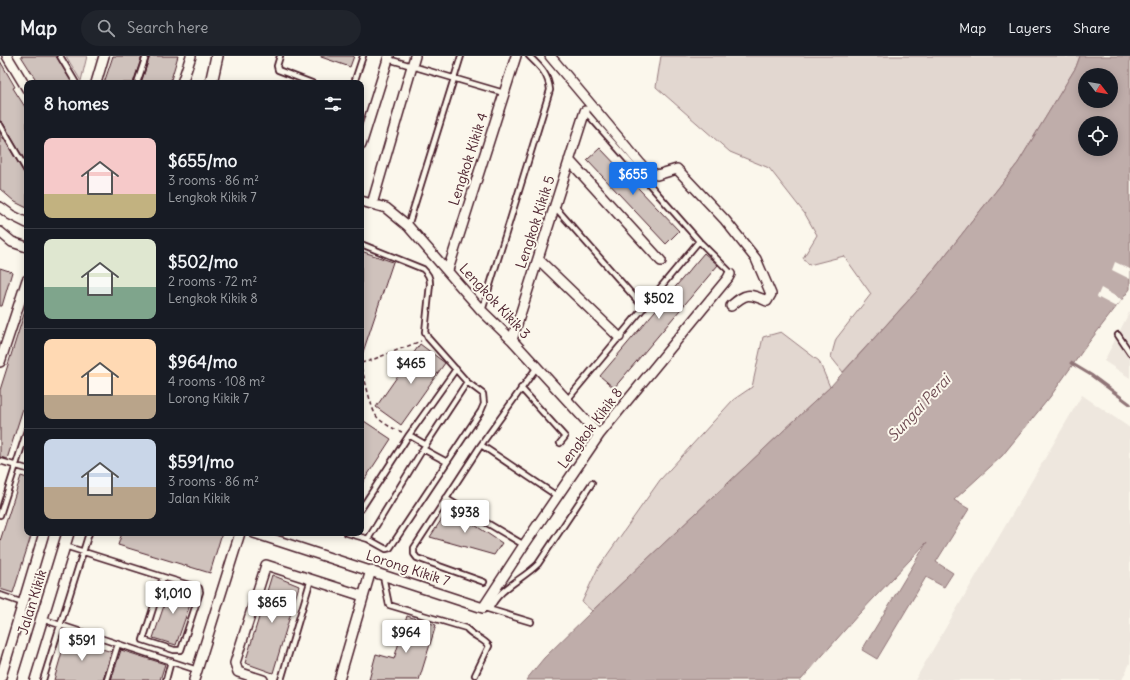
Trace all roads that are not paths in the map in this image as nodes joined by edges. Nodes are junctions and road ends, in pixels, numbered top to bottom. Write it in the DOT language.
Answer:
graph roads {
  1 [pos="7,56"];
  2 [pos="60,56"];
  3 [pos="104,56"];
  4 [pos="146,56"];
  5 [pos="190,56"];
  6 [pos="217,56"];
  7 [pos="280,56"];
  8 [pos="362,56"];
  9 [pos="415,56"];
  10 [pos="461,56"];
  11 [pos="516,56"];
  12 [pos="529,56"];
  13 [pos="550,56"];
  14 [pos="388,57"];
  15 [pos="412,66"];
  16 [pos="454,78"];
  17 [pos="74,80"];
  18 [pos="97,80"];
  19 [pos="138,80"];
  20 [pos="183,80"];
  21 [pos="213,80"];
  22 [pos="301,80"];
  23 [pos="355,80"];
  24 [pos="24,84"];
  25 [pos="504,93"];
  26 [pos="585,111"];
  27 [pos="0,125"];
  28 [pos="364,126"];
  29 [pos="569,160"];
  30 [pos="24,166"];
  31 [pos="364,202"];
  32 [pos="372,204"];
  33 [pos="0,207"];
  34 [pos="555,207"];
  35 [pos="24,222"];
  36 [pos="408,226"];
  37 [pos="0,232"];
  38 [pos="699,241"];
  39 [pos="364,245"];
  40 [pos="24,247"];
  41 [pos="538,259"];
  42 [pos="660,261"];
  43 [pos="448,270"];
  44 [pos="730,274"];
  45 [pos="24,289"];
  46 [pos="730,306"];
  47 [pos="644,308"];
  48 [pos="482,312"];
  49 [pos="1118,335"];
  50 [pos="619,337"];
  51 [pos="512,340"];
  52 [pos="1130,353"];
  53 [pos="0,362"];
  54 [pos="537,367"];
  55 [pos="456,369"];
  56 [pos="467,382"];
  57 [pos="521,388"];
  58 [pos="567,400"];
  59 [pos="409,435"];
  60 [pos="599,435"];
  61 [pos="24,439"];
  62 [pos="560,443"];
  63 [pos="426,445"];
  64 [pos="481,445"];
  65 [pos="423,449"];
  66 [pos="0,461"];
  67 [pos="447,462"];
  68 [pos="15,465"];
  69 [pos="24,468"];
  70 [pos="592,483"];
  71 [pos="558,496"];
  72 [pos="445,498"];
  73 [pos="364,504"];
  74 [pos="0,515"];
  75 [pos="43,536"];
  76 [pos="67,536"];
  77 [pos="88,536"];
  78 [pos="239,536"];
  79 [pos="263,536"];
  80 [pos="358,536"];
  81 [pos="368,539"];
  82 [pos="65,545"];
  83 [pos="524,545"];
  84 [pos="83,552"];
  85 [pos="371,570"];
  86 [pos="383,574"];
  87 [pos="163,577"];
  88 [pos="311,579"];
  89 [pos="484,582"];
  90 [pos="0,595"];
  91 [pos="363,596"];
  92 [pos="23,603"];
  93 [pos="487,609"];
  94 [pos="42,619"];
  95 [pos="531,622"];
  96 [pos="60,625"];
  97 [pos="118,644"];
  98 [pos="172,661"];
  99 [pos="197,670"];
  100 [pos="475,675"];
  101 [pos="0,680"];
  102 [pos="23,680"];
  103 [pos="43,680"];
  104 [pos="107,680"];
  105 [pos="166,680"];
  106 [pos="194,680"];
  107 [pos="263,680"];
  108 [pos="281,680"];
  109 [pos="339,680"];
  1 -- 24 [label="street"];
  2 -- 17 [label="lane"];
  3 -- 18 [label="street"];
  4 -- 19 [label="lane"];
  5 -- 20 [label="street"];
  6 -- 21 [label="street"];
  7 -- 22 [label="lane"];
  8 -- 23 [label="lane"];
  9 -- 15 [label="street"];
  10 -- 16 [label="lane"];
  11 -- 25 [label="street, Lengkok Kikik 4"];
  12 -- 48 [label="lane"];
  13 -- 46 [label="street"];
  14 -- 15 [label="lane"];
  14 -- 28 [label="street"];
  15 -- 16 [label="lane"];
  15 -- 32 [label="street"];
  16 -- 25 [label="lane"];
  16 -- 36 [label="lane"];
  25 -- 43 [label="street, Lengkok Kikik 4"];
  26 -- 29 [label="street, Lengkok Kikik 5"];
  26 -- 38 [label="lane"];
  27 -- 30 [label="lane"];
  29 -- 34 [label="street, Lengkok Kikik 5"];
  29 -- 42 [label="street"];
  31 -- 32 [label="street, Lengkok Kikik 3"];
  32 -- 36 [label="street, Lengkok Kikik 3"];
  33 -- 35 [label="street"];
  34 -- 41 [label="street, Lengkok Kikik 5"];
  34 -- 47 [label="lane"];
  36 -- 43 [label="street, Lengkok Kikik 3"];
  37 -- 40 [label="street"];
  38 -- 44 [label="lane"];
  38 -- 47 [label="lane"];
  39 -- 55 [label="lane"];
  41 -- 50 [label="street"];
  41 -- 51 [label="street, Lengkok Kikik 5"];
  43 -- 48 [label="street, Lengkok Kikik 3"];
  44 -- 60 [label="street, Lengkok Kikik 8"];
  45 -- 53 [label="street"];
  47 -- 50 [label="lane"];
  48 -- 51 [label="street, Lengkok Kikik 3"];
  49 -- 52 [label="lane"];
  50 -- 58 [label="lane"];
  51 -- 54 [label="street, Lengkok Kikik 3"];
  54 -- 57 [label="lane"];
  54 -- 58 [label="street, Lengkok Kikik 3"];
  55 -- 56 [label="lane"];
  55 -- 59 [label="lane"];
  56 -- 63 [label="lane"];
  56 -- 67 [label="lane"];
  57 -- 62 [label="lane"];
  57 -- 64 [label="lane"];
  58 -- 60 [label="street, Lengkok Kikik 3"];
  59 -- 63 [label="lane"];
  59 -- 73 [label="lane"];
  60 -- 71 [label="street, Lengkok Kikik 8"];
  61 -- 68 [label="lane"];
  63 -- 65 [label="lane"];
  64 -- 71 [label="lane"];
  64 -- 72 [label="lane"];
  65 -- 67 [label="lane"];
  65 -- 81 [label="lane"];
  66 -- 68 [label="lane"];
  67 -- 81 [label="lane"];
  68 -- 69 [label="lane"];
  68 -- 74 [label="lane"];
  70 -- 93 [label="lane"];
  71 -- 83 [label="street, Lengkok Kikik 8"];
  72 -- 83 [label="lane"];
  72 -- 89 [label="lane"];
  75 -- 92 [label="street, Jalan Kikik"];
  76 -- 82 [label="street, Jalan Kikik"];
  77 -- 84 [label="lane"];
  78 -- 99 [label="street"];
  79 -- 85 [label="street, Lorong Kikik 7"];
  80 -- 81 [label="lane"];
  82 -- 84 [label="lane"];
  82 -- 94 [label="street, Jalan Kikik"];
  83 -- 93 [label="street, Lengkok Kikik 8"];
  84 -- 87 [label="lane"];
  84 -- 96 [label="lane"];
  85 -- 86 [label="street, Lorong Kikik 7"];
  85 -- 91 [label="street"];
  86 -- 93 [label="street, Lorong Kikik 7"];
  86 -- 100 [label="lane"];
  87 -- 87 [label="lane"];
  88 -- 91 [label="street"];
  88 -- 107 [label="street"];
  88 -- 108 [label="lane"];
  90 -- 92 [label="lane"];
  91 -- 109 [label="street"];
  92 -- 101 [label="street, Jalan Kikik"];
  93 -- 95 [label="lane, Lorong Kikik 7"];
  94 -- 96 [label="lane"];
  94 -- 102 [label="street, Jalan Kikik"];
  96 -- 97 [label="lane"];
  96 -- 103 [label="lane"];
  97 -- 98 [label="lane"];
  97 -- 104 [label="lane"];
  98 -- 99 [label="lane"];
  98 -- 105 [label="lane"];
  99 -- 106 [label="street"];
}
